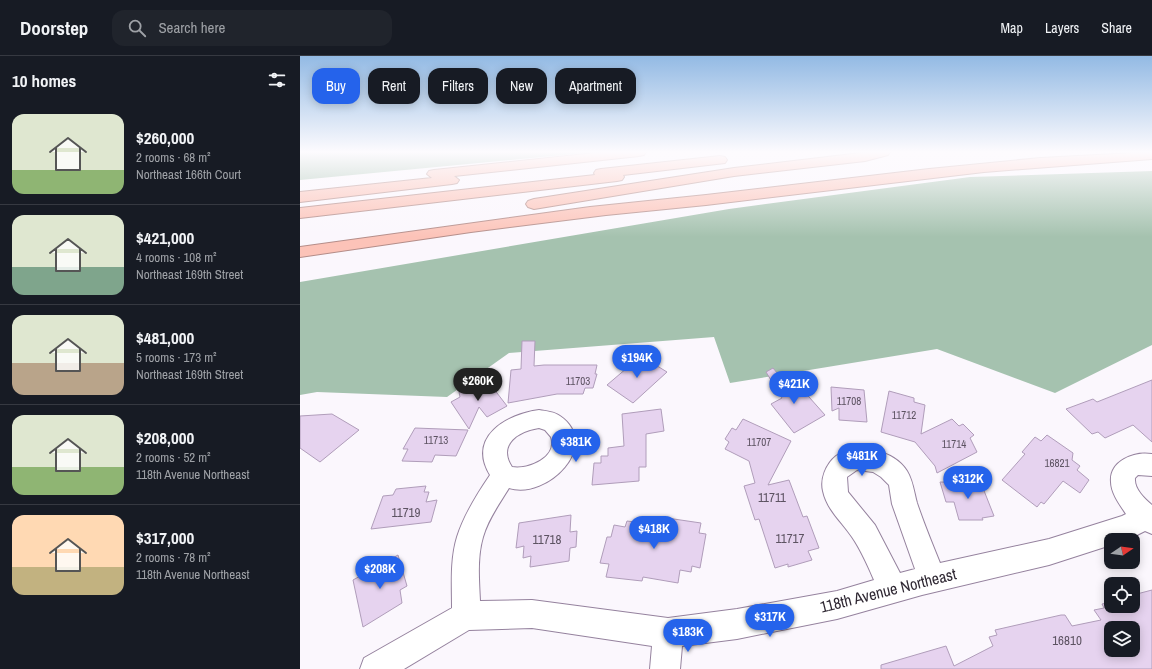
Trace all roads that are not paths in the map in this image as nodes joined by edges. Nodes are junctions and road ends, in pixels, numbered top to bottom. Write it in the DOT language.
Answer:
graph roads {
  1 [pos="377,181"];
  2 [pos="452,181"];
  3 [pos="531,181"];
  4 [pos="587,181"];
  5 [pos="682,181"];
  6 [pos="866,181"];
  7 [pos="300,189"];
  8 [pos="300,197"];
  9 [pos="706,200"];
  10 [pos="300,207"];
  11 [pos="300,213"];
  12 [pos="300,239"];
  13 [pos="300,252"];
  14 [pos="300,265"];
  15 [pos="1152,465"];
  16 [pos="504,475"];
  17 [pos="1149,519"];
  18 [pos="932,578"];
  19 [pos="893,589"];
  20 [pos="466,616"];
  21 [pos="668,633"];
  22 [pos="375,669"];
  23 [pos="665,669"];
  1 -- 7 [label="highway"];
  2 -- 8 [label="highway"];
  3 -- 10 [label="highway"];
  4 -- 11 [label="highway"];
  5 -- 12 [label="highway"];
  6 -- 9 [label="highway"];
  9 -- 13 [label="highway"];
  9 -- 14 [label="highway"];
  15 -- 17 [label="street, 118th Avenue Northeast"];
  16 -- 20 [label="street"];
  17 -- 18 [label="street, 118th Avenue Northeast"];
  18 -- 19 [label="street, 118th Avenue Northeast"];
  18 -- 19 [label="street"];
  19 -- 21 [label="street, 118th Avenue Northeast"];
  20 -- 21 [label="street, 118th Avenue Northeast"];
  20 -- 22 [label="street, 118th Avenue Northeast"];
  21 -- 23 [label="street"];
}
